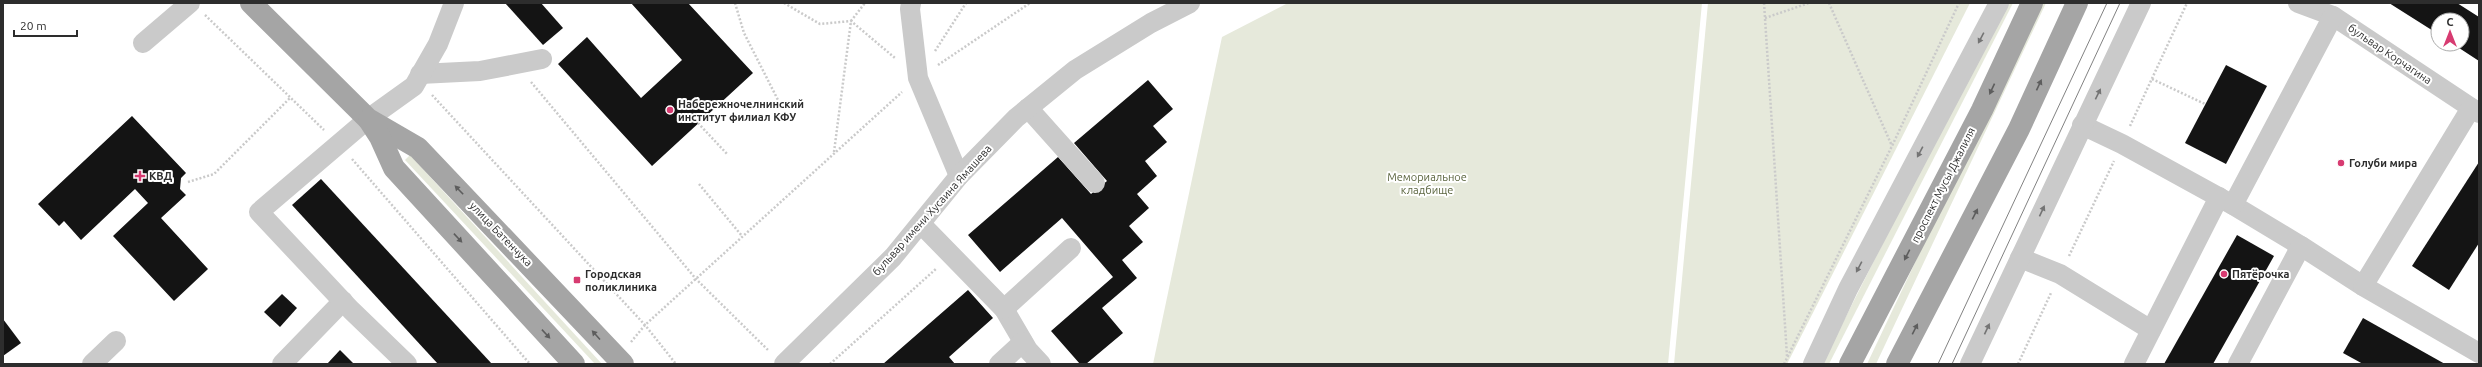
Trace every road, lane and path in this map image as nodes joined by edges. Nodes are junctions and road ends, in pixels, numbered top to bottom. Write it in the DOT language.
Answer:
graph roads {
  1 [pos="251,3"];
  2 [pos="454,3"];
  3 [pos="735,3"];
  4 [pos="784,3"];
  5 [pos="865,3"];
  6 [pos="911,3"];
  7 [pos="966,3"];
  8 [pos="1030,3"];
  9 [pos="1190,3"];
  10 [pos="1764,3"];
  11 [pos="1809,3"];
  12 [pos="1829,3"];
  13 [pos="1959,3"];
  14 [pos="1999,3"];
  15 [pos="2032,3"];
  16 [pos="2077,3"];
  17 [pos="2141,3"];
  18 [pos="2187,3"];
  19 [pos="2298,3"];
  20 [pos="197,8"];
  21 [pos="2332,10"];
  22 [pos="1765,18"];
  23 [pos="851,21"];
  24 [pos="143,43"];
  25 [pos="542,59"];
  26 [pos="519,65"];
  27 [pos="918,78"];
  28 [pos="2152,79"];
  29 [pos="417,80"];
  30 [pos="290,98"];
  31 [pos="780,104"];
  32 [pos="2206,104"];
  33 [pos="1028,108"];
  34 [pos="2475,111"];
  35 [pos="368,119"];
  36 [pos="698,123"];
  37 [pos="2082,125"];
  38 [pos="338,144"];
  39 [pos="2122,144"];
  40 [pos="1892,146"];
  41 [pos="834,153"];
  42 [pos="728,155"];
  43 [pos="959,176"];
  44 [pos="188,182"];
  45 [pos="1095,183"];
  46 [pos="699,184"];
  47 [pos="2226,201"];
  48 [pos="921,224"];
  49 [pos="742,236"];
  50 [pos="2301,246"];
  51 [pos="1071,248"];
  52 [pos="952,256"];
  53 [pos="2020,258"];
  54 [pos="2060,274"];
  55 [pos="696,279"];
  56 [pos="2363,286"];
  57 [pos="343,301"];
  58 [pos="1004,309"];
  59 [pos="645,325"];
  60 [pos="2151,330"];
  61 [pos="116,341"];
  62 [pos="1023,342"];
  63 [pos="2479,353"];
  64 [pos="1787,357"];
  65 [pos="778,359"];
  66 [pos="92,364"];
  67 [pos="282,364"];
  68 [pos="407,364"];
  69 [pos="530,364"];
  70 [pos="574,364"];
  71 [pos="623,364"];
  72 [pos="676,364"];
  73 [pos="830,364"];
  74 [pos="999,364"];
  75 [pos="1041,364"];
  76 [pos="1784,364"];
  77 [pos="1813,364"];
  78 [pos="1850,364"];
  79 [pos="1897,364"];
  80 [pos="1970,364"];
  81 [pos="2018,364"];
  82 [pos="2134,364"];
  83 [pos="2238,364"];
  1 -- 35 [label="main road, улица Батенчука"];
  2 -- 29 [label="street"];
  3 -- 31 [label="path"];
  4 -- 23 [label="path"];
  5 -- 23 [label="path"];
  6 -- 27 [label="street"];
  7 -- 27 [label="path"];
  8 -- 27 [label="path"];
  9 -- 33 [label="street, бульвар имени Хусаина Ямашева"];
  10 -- 22 [label="path"];
  11 -- 22 [label="path"];
  12 -- 40 [label="path"];
  13 -- 40 [label="path"];
  14 -- 77 [label="street, one-way"];
  15 -- 78 [label="main road, проспект Мусы Джалиля, one-way"];
  79 -- 16 [label="main road, one-way"];
  37 -- 17 [label="street, one-way"];
  18 -- 28 [label="path"];
  19 -- 21 [label="street, бульвар Корчагина"];
  20 -- 24 [label="street"];
  20 -- 30 [label="path"];
  21 -- 34 [label="street, бульвар Корчагина"];
  21 -- 47 [label="street"];
  22 -- 64 [label="path"];
  23 -- 27 [label="path"];
  23 -- 41 [label="path"];
  25 -- 26 [label="street"];
  26 -- 29 [label="street"];
  26 -- 55 [label="path"];
  27 -- 41 [label="path"];
  27 -- 43 [label="street"];
  28 -- 32 [label="path"];
  28 -- 39 [label="path"];
  29 -- 35 [label="street"];
  29 -- 59 [label="path"];
  30 -- 38 [label="path"];
  30 -- 44 [label="path"];
  33 -- 43 [label="street, бульвар имени Хусаина Ямашева"];
  33 -- 45 [label="street"];
  34 -- 56 [label="street"];
  35 -- 38 [label="street"];
  35 -- 70 [label="main road, улица Батенчука, one-way"];
  71 -- 35 [label="main road, улица Батенчука, one-way"];
  36 -- 42 [label="path"];
  37 -- 39 [label="street"];
  53 -- 37 [label="street, one-way"];
  38 -- 57 [label="street"];
  38 -- 69 [label="path"];
  39 -- 47 [label="street"];
  39 -- 54 [label="path"];
  40 -- 64 [label="path"];
  41 -- 49 [label="path"];
  43 -- 48 [label="street, бульвар имени Хусаина Ямашева"];
  46 -- 49 [label="path"];
  47 -- 50 [label="street"];
  47 -- 60 [label="street"];
  48 -- 52 [label="street"];
  48 -- 65 [label="street, бульвар имени Хусаина Ямашева"];
  49 -- 55 [label="path"];
  50 -- 56 [label="street"];
  50 -- 83 [label="street"];
  51 -- 58 [label="street"];
  52 -- 58 [label="street"];
  52 -- 73 [label="path"];
  53 -- 54 [label="street"];
  80 -- 53 [label="street, one-way"];
  54 -- 60 [label="street"];
  54 -- 81 [label="path"];
  55 -- 59 [label="path"];
  55 -- 65 [label="path"];
  56 -- 63 [label="street"];
  57 -- 67 [label="street"];
  57 -- 68 [label="street"];
  58 -- 62 [label="street"];
  59 -- 72 [label="path"];
  60 -- 82 [label="street"];
  61 -- 66 [label="street"];
  62 -- 74 [label="street"];
  62 -- 75 [label="street"];
  64 -- 76 [label="path"];
}
